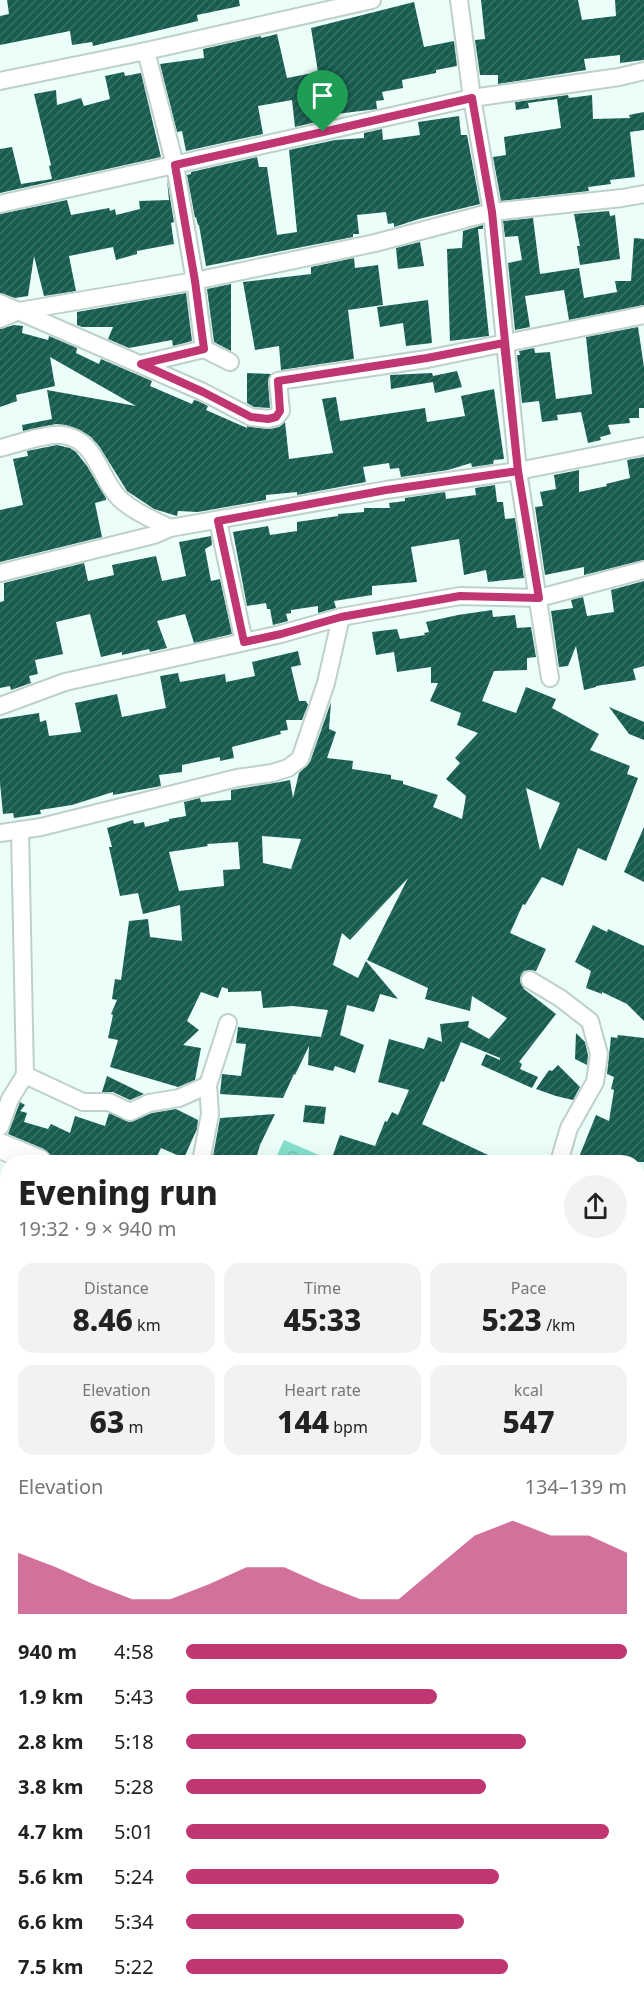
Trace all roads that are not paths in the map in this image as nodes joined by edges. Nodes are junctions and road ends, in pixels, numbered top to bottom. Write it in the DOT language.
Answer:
graph roads {
  1 [pos="372,0"];
  2 [pos="459,0"];
  3 [pos="146,51"];
  4 [pos="644,71"];
  5 [pos="0,81"];
  6 [pos="472,98"];
  7 [pos="175,165"];
  8 [pos="644,194"];
  9 [pos="0,204"];
  10 [pos="492,212"];
  11 [pos="195,281"];
  12 [pos="0,303"];
  13 [pos="20,311"];
  14 [pos="644,315"];
  15 [pos="0,320"];
  16 [pos="504,343"];
  17 [pos="204,349"];
  18 [pos="230,362"];
  19 [pos="141,364"];
  20 [pos="644,446"];
  21 [pos="0,448"];
  22 [pos="518,471"];
  23 [pos="218,521"];
  24 [pos="170,528"];
  25 [pos="644,570"];
  26 [pos="0,573"];
  27 [pos="539,598"];
  28 [pos="341,617"];
  29 [pos="244,642"];
  30 [pos="550,678"];
  31 [pos="0,706"];
  32 [pos="20,830"];
  33 [pos="0,833"];
  34 [pos="530,980"];
  35 [pos="228,1023"];
  36 [pos="25,1075"];
  37 [pos="208,1085"];
  38 [pos="0,1127"];
  39 [pos="0,1146"];
  40 [pos="22,1155"];
  41 [pos="202,1155"];
  42 [pos="560,1155"];
  1 -- 3 [label="street"];
  2 -- 6 [label="street"];
  3 -- 5 [label="street"];
  3 -- 7 [label="street"];
  4 -- 6 [label="street"];
  6 -- 7 [label="street"];
  6 -- 10 [label="street"];
  7 -- 9 [label="street"];
  7 -- 11 [label="street"];
  8 -- 10 [label="street"];
  10 -- 11 [label="street"];
  10 -- 16 [label="street"];
  11 -- 13 [label="street"];
  11 -- 17 [label="street"];
  12 -- 13 [label="street"];
  13 -- 15 [label="street"];
  13 -- 19 [label="street"];
  14 -- 16 [label="street"];
  16 -- 19 [label="street"];
  16 -- 22 [label="street"];
  17 -- 18 [label="street"];
  17 -- 19 [label="street"];
  20 -- 22 [label="street"];
  21 -- 24 [label="street"];
  22 -- 23 [label="street"];
  22 -- 27 [label="street"];
  23 -- 24 [label="street"];
  23 -- 29 [label="street"];
  24 -- 26 [label="street"];
  25 -- 27 [label="street"];
  27 -- 28 [label="street"];
  27 -- 30 [label="street"];
  28 -- 29 [label="street"];
  28 -- 32 [label="street"];
  29 -- 31 [label="street"];
  32 -- 33 [label="street"];
  32 -- 36 [label="street"];
  34 -- 42 [label="street"];
  35 -- 37 [label="street"];
  36 -- 37 [label="street"];
  36 -- 38 [label="street"];
  37 -- 41 [label="street"];
  39 -- 40 [label="main road"];
}
